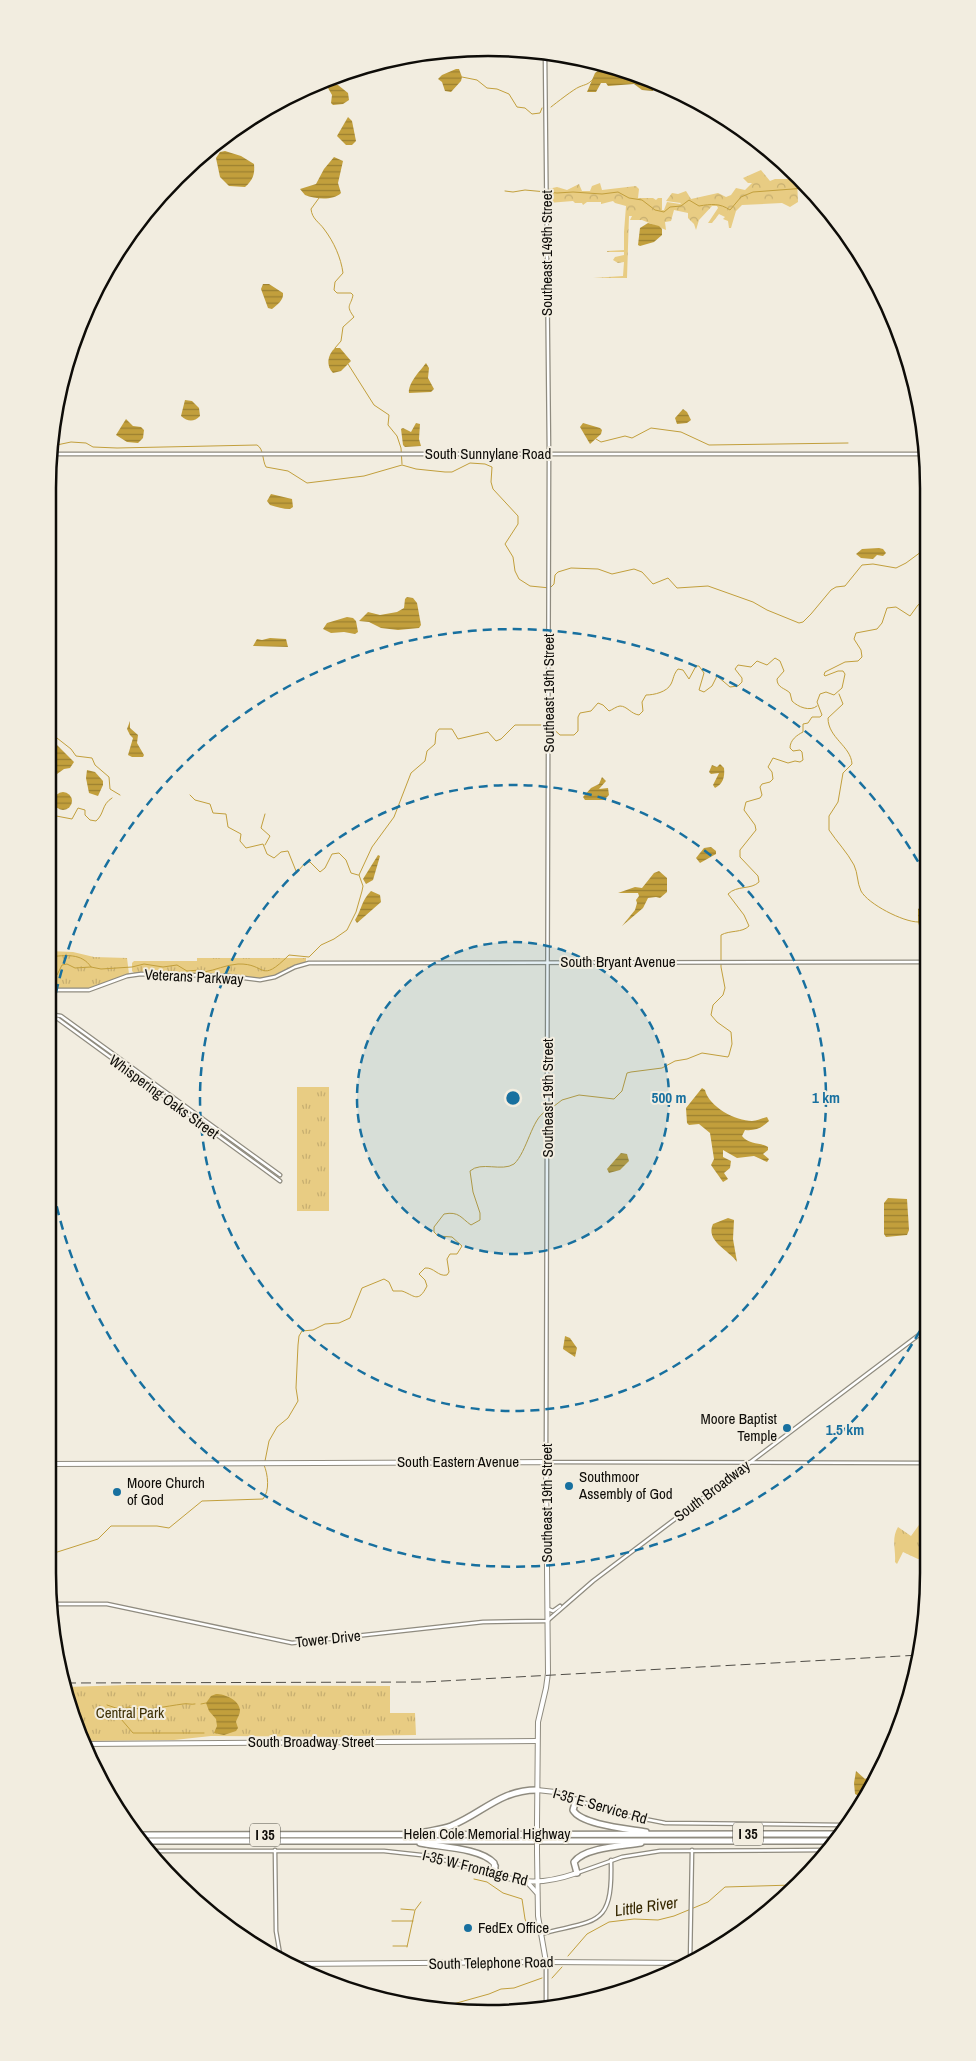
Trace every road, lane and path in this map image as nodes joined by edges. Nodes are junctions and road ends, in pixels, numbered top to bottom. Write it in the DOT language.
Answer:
graph roads {
  1 [pos="545,60"];
  2 [pos="58,454"];
  3 [pos="549,454"];
  4 [pos="918,454"];
  5 [pos="548,962"];
  6 [pos="920,962"];
  7 [pos="310,963"];
  8 [pos="56,990"];
  9 [pos="56,1016"];
  10 [pos="56,1018"];
  11 [pos="280,1175"];
  12 [pos="280,1181"];
  13 [pos="920,1334"];
  14 [pos="751,1461"];
  15 [pos="546,1462"];
  16 [pos="920,1463"];
  17 [pos="56,1464"];
  18 [pos="569,1600"];
  19 [pos="57,1604"];
  20 [pos="546,1606"];
  21 [pos="547,1621"];
  22 [pos="537,1741"];
  23 [pos="92,1744"];
  24 [pos="537,1790"];
  25 [pos="576,1800"];
  26 [pos="839,1825"];
  27 [pos="409,1834"];
  28 [pos="659,1834"];
  29 [pos="832,1834"];
  30 [pos="144,1835"];
  31 [pos="149,1841"];
  32 [pos="407,1841"];
  33 [pos="659,1841"];
  34 [pos="827,1841"];
  35 [pos="276,1850"];
  36 [pos="692,1850"];
  37 [pos="820,1850"];
  38 [pos="157,1851"];
  39 [pos="611,1860"];
  40 [pos="495,1865"];
  41 [pos="487,1872"];
  42 [pos="577,1873"];
  43 [pos="496,1875"];
  44 [pos="528,1882"];
  45 [pos="537,1883"];
  46 [pos="537,1893"];
  47 [pos="541,1934"];
  48 [pos="279,1951"];
  49 [pos="690,1954"];
  50 [pos="546,1962"];
  51 [pos="673,1963"];
  52 [pos="305,1964"];
  53 [pos="546,2001"];
  1 -- 3 [label="street, Southeast 149th Street"];
  2 -- 3 [label="street, South Sunnylane Road"];
  3 -- 4 [label="street, South Sunnylane Road"];
  3 -- 5 [label="street, Southeast 19th Street"];
  5 -- 6 [label="street, South Bryant Avenue"];
  5 -- 7 [label="street, South Bryant Avenue"];
  5 -- 15 [label="street, Southeast 19th Street"];
  7 -- 8 [label="street, Veterans Parkway"];
  9 -- 11 [label="street, Whispering Oaks Street"];
  10 -- 12 [label="street, Whispering Oaks Street"];
  13 -- 14 [label="street, South Broadway"];
  14 -- 15 [label="street, South Eastern Avenue"];
  14 -- 16 [label="street, South Eastern Avenue"];
  14 -- 18 [label="street, South Broadway"];
  15 -- 17 [label="main road, South Eastern Avenue"];
  15 -- 20 [label="main road, Southeast 19th Street"];
  18 -- 20 [label="street"];
  18 -- 21 [label="street, South Broadway"];
  19 -- 21 [label="street, Tower Drive"];
  20 -- 21 [label="main road, Southeast 19th Street"];
  21 -- 22 [label="main road, Southeast 19th Street"];
  22 -- 23 [label="main road, South Broadway Street"];
  22 -- 24 [label="main road, Southeast 19th Street"];
  24 -- 25 [label="main road, I-35 E Service Rd"];
  24 -- 27 [label="highway"];
  24 -- 45 [label="main road, Southeast 19th Street, bridge"];
  25 -- 26 [label="street, I-35 E Service Rd"];
  25 -- 28 [label="highway"];
  27 -- 28 [label="highway, Helen Cole Memorial Highway / I 35"];
  27 -- 30 [label="highway, Helen Cole Memorial Highway / I 35"];
  28 -- 29 [label="highway, Helen Cole Memorial Highway / I 35"];
  31 -- 32 [label="highway, Helen Cole Memorial Highway / I 35"];
  32 -- 33 [label="highway, Helen Cole Memorial Highway / I 35"];
  32 -- 40 [label="highway"];
  33 -- 34 [label="highway, Helen Cole Memorial Highway / I 35"];
  33 -- 42 [label="highway"];
  35 -- 38 [label="street, I-35 W Frontage Rd"];
  35 -- 41 [label="street, I-35 W Frontage Rd"];
  35 -- 48 [label="street"];
  36 -- 37 [label="street, I-35 W Frontage Rd"];
  36 -- 39 [label="street, I-35 W Frontage Rd"];
  36 -- 49 [label="street"];
  39 -- 42 [label="street, I-35 W Frontage Rd"];
  39 -- 47 [label="street"];
  40 -- 41 [label="highway"];
  40 -- 43 [label="highway"];
  41 -- 43 [label="main road, I-35 W Frontage Rd"];
  42 -- 45 [label="main road, I-35 W Frontage Rd"];
  43 -- 44 [label="main road, I-35 W Frontage Rd"];
  44 -- 45 [label="main road, I-35 W Frontage Rd"];
  44 -- 46 [label="main road"];
  45 -- 46 [label="main road, Southeast 19th Street"];
  46 -- 47 [label="main road, Southeast 19th Street"];
  47 -- 50 [label="main road, Southeast 19th Street"];
  50 -- 51 [label="main road, South Telephone Road"];
  50 -- 52 [label="main road, South Telephone Road"];
  50 -- 53 [label="street"];
}
